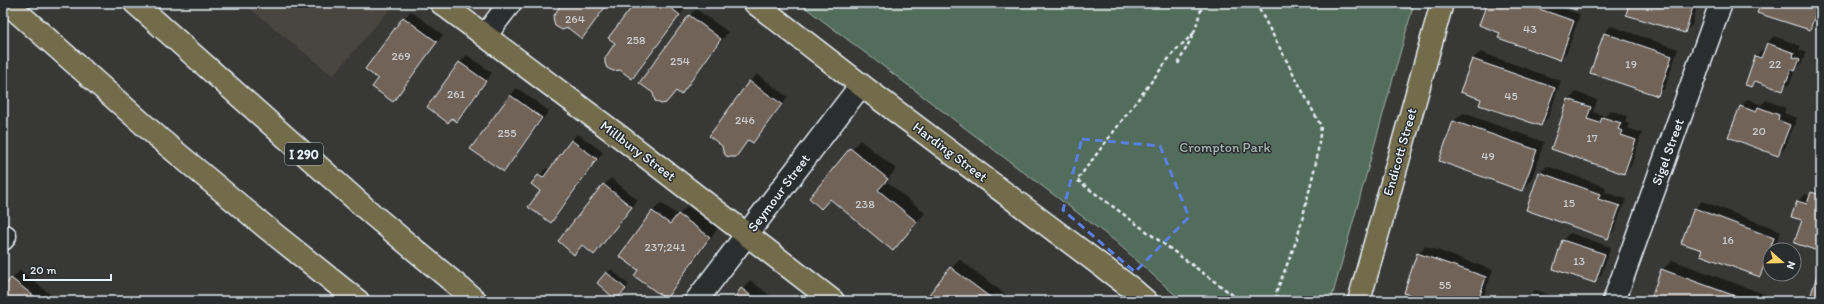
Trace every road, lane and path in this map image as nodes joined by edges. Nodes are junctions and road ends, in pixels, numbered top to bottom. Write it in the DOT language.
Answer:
graph roads {
  1 [pos="7,3"];
  2 [pos="134,3"];
  3 [pos="510,3"];
  4 [pos="755,3"];
  5 [pos="1203,3"];
  6 [pos="1256,3"];
  7 [pos="1442,3"];
  8 [pos="1721,3"];
  9 [pos="443,4"];
  10 [pos="1194,33"];
  11 [pos="485,36"];
  12 [pos="1178,64"];
  13 [pos="861,85"];
  14 [pos="747,235"];
  15 [pos="358,301"];
  16 [pos="476,301"];
  17 [pos="696,301"];
  18 [pos="832,301"];
  19 [pos="1146,301"];
  20 [pos="1241,301"];
  21 [pos="1278,301"];
  22 [pos="1359,301"];
  23 [pos="1614,301"];
  1 -- 15 [label="main road"];
  2 -- 16 [label="main road, I 290"];
  3 -- 11 [label="street"];
  4 -- 13 [label="main road, Harding Street"];
  5 -- 10 [label="path"];
  6 -- 21 [label="path"];
  7 -- 22 [label="main road, Endicott Street"];
  8 -- 23 [label="street, Sigel Street"];
  9 -- 11 [label="main road, Millbury Street"];
  10 -- 12 [label="path"];
  10 -- 20 [label="path"];
  11 -- 14 [label="main road, Millbury Street"];
  13 -- 14 [label="street, Seymour Street"];
  13 -- 19 [label="main road, Harding Street"];
  14 -- 17 [label="street, Seymour Street"];
  14 -- 18 [label="main road, Millbury Street"];
}
